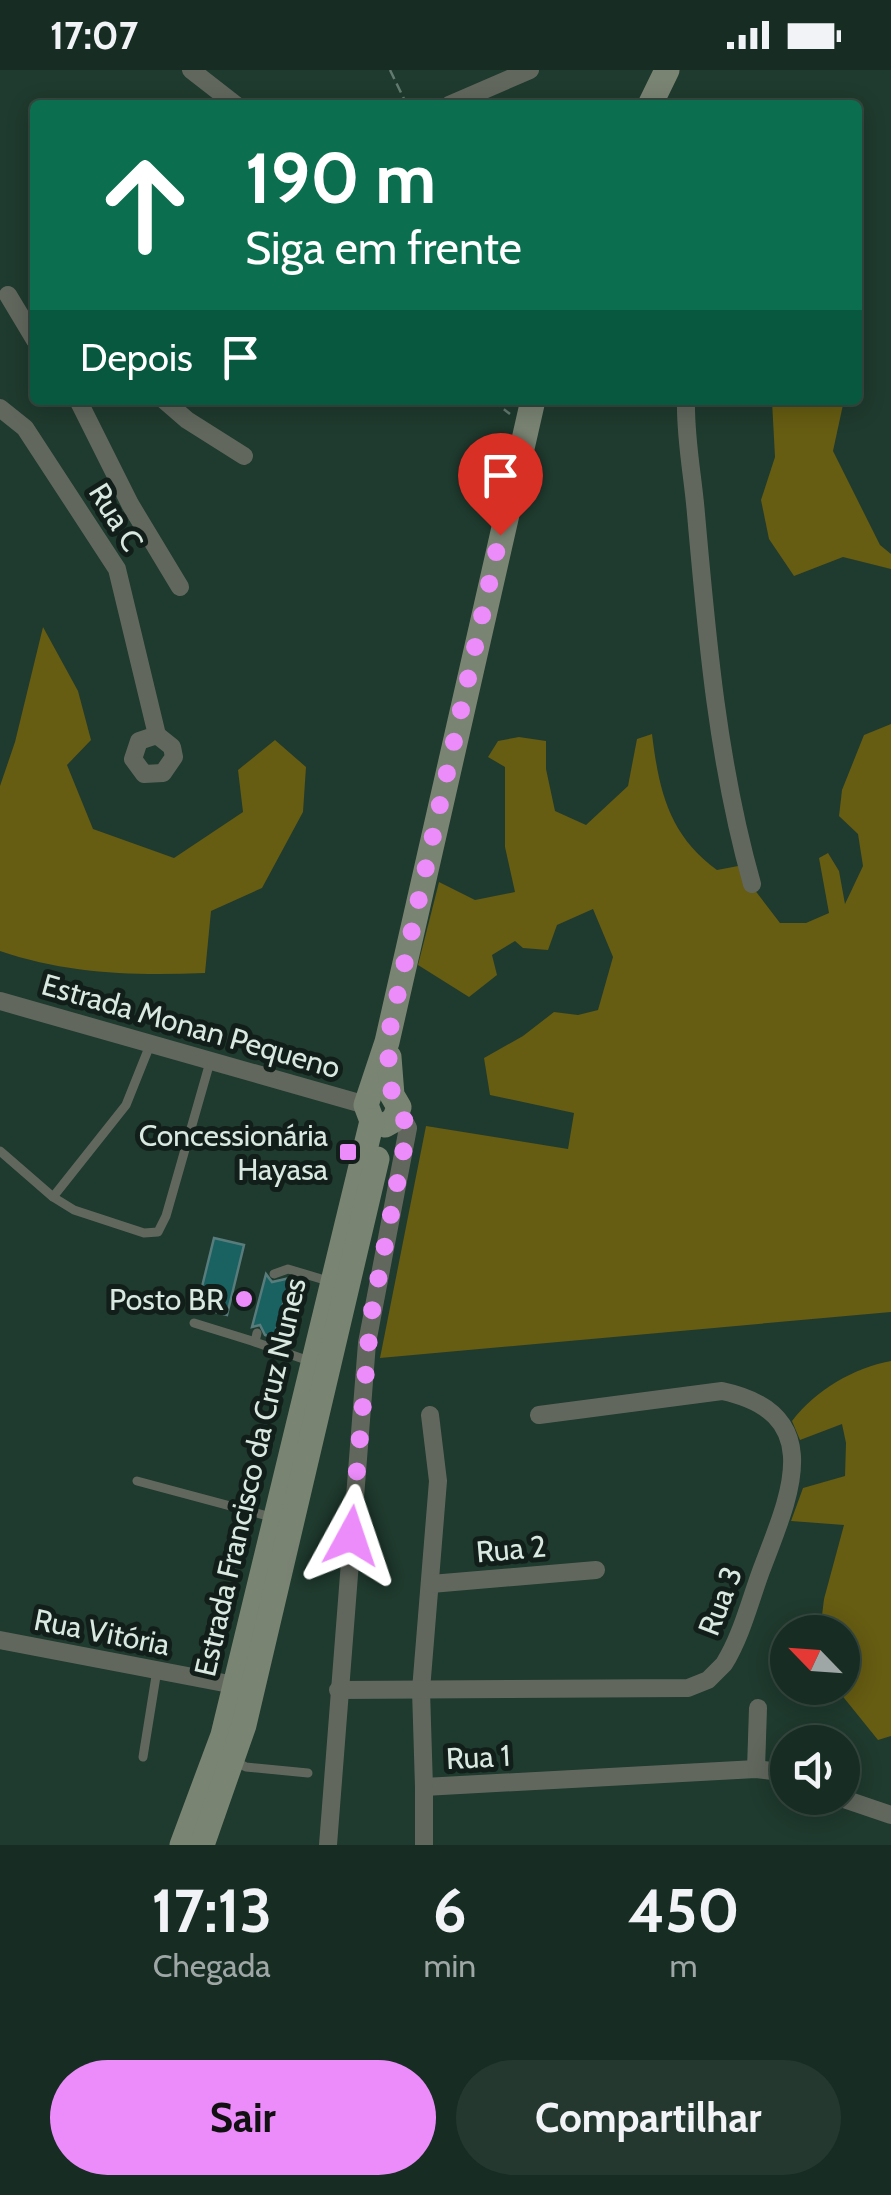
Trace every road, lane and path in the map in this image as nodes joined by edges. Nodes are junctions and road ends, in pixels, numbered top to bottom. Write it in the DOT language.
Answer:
graph roads {
  1 [pos="191,70"];
  2 [pos="390,70"];
  3 [pos="530,70"];
  4 [pos="667,70"];
  5 [pos="497,78"];
  6 [pos="230,100"];
  7 [pos="405,100"];
  8 [pos="459,100"];
  9 [pos="652,100"];
  10 [pos="8,295"];
  11 [pos="30,332"];
  12 [pos="80,405"];
  13 [pos="170,405"];
  14 [pos="497,405"];
  15 [pos="531,405"];
  16 [pos="686,405"];
  17 [pos="0,408"];
  18 [pos="504,412"];
  19 [pos="244,456"];
  20 [pos="180,587"];
  21 [pos="157,735"];
  22 [pos="752,884"];
  23 [pos="0,1001"];
  24 [pos="150,1044"];
  25 [pos="210,1062"];
  26 [pos="381,1109"];
  27 [pos="0,1151"];
  28 [pos="53,1197"];
  29 [pos="274,1274"];
  30 [pos="339,1284"];
  31 [pos="194,1324"];
  32 [pos="320,1364"];
  33 [pos="430,1415"];
  34 [pos="539,1415"];
  35 [pos="137,1481"];
  36 [pos="283,1520"];
  37 [pos="596,1570"];
  38 [pos="431,1584"];
  39 [pos="1,1646"];
  40 [pos="157,1670"];
  41 [pos="243,1687"];
  42 [pos="338,1690"];
  43 [pos="421,1690"];
  44 [pos="758,1708"];
  45 [pos="142,1757"];
  46 [pos="234,1760"];
  47 [pos="756,1769"];
  48 [pos="770,1771"];
  49 [pos="308,1772"];
  50 [pos="424,1787"];
  51 [pos="860,1804"];
  52 [pos="891,1815"];
  53 [pos="182,1845"];
  54 [pos="202,1845"];
  55 [pos="328,1845"];
  56 [pos="424,1845"];
  1 -- 6 [label="street"];
  2 -- 7 [label="path"];
  3 -- 5 [label="street"];
  4 -- 9 [label="main road"];
  5 -- 8 [label="street"];
  10 -- 11 [label="street"];
  12 -- 20 [label="street"];
  13 -- 19 [label="street"];
  14 -- 18 [label="path"];
  15 -- 26 [label="main road, Estrada Francisco da Cruz Nunes"];
  16 -- 22 [label="street"];
  17 -- 21 [label="street, Rua C"];
  23 -- 24 [label="street, Estrada Monan Pequeno"];
  24 -- 25 [label="street, Estrada Monan Pequeno"];
  24 -- 28 [label="lane"];
  25 -- 26 [label="street, Estrada Monan Pequeno"];
  25 -- 28 [label="lane"];
  26 -- 30 [label="main road, Estrada Francisco da Cruz Nunes"];
  26 -- 42 [label="street"];
  27 -- 28 [label="lane"];
  29 -- 30 [label="lane"];
  30 -- 32 [label="main road, Estrada Francisco da Cruz Nunes"];
  31 -- 32 [label="lane"];
  32 -- 36 [label="main road, Estrada Francisco da Cruz Nunes"];
  33 -- 38 [label="street, Rua 1"];
  34 -- 43 [label="street, Rua 3"];
  35 -- 36 [label="lane"];
  36 -- 41 [label="main road, Estrada Francisco da Cruz Nunes"];
  37 -- 38 [label="street, Rua 2"];
  38 -- 43 [label="street, Rua 1"];
  39 -- 40 [label="street, Rua Vitória"];
  40 -- 41 [label="street, Rua Vitória"];
  40 -- 45 [label="lane"];
  41 -- 46 [label="main road, Estrada Francisco da Cruz Nunes"];
  41 -- 53 [label="main road, Estrada Francisco da Cruz Nunes"];
  42 -- 43 [label="street, Rua 3"];
  42 -- 55 [label="street"];
  43 -- 50 [label="street, Rua 1"];
  44 -- 47 [label="street"];
  46 -- 49 [label="lane"];
  46 -- 54 [label="main road, Estrada Francisco da Cruz Nunes"];
  47 -- 48 [label="street, Rua 1"];
  47 -- 50 [label="street, Rua 1"];
  50 -- 56 [label="street"];
  51 -- 52 [label="street"];
}
